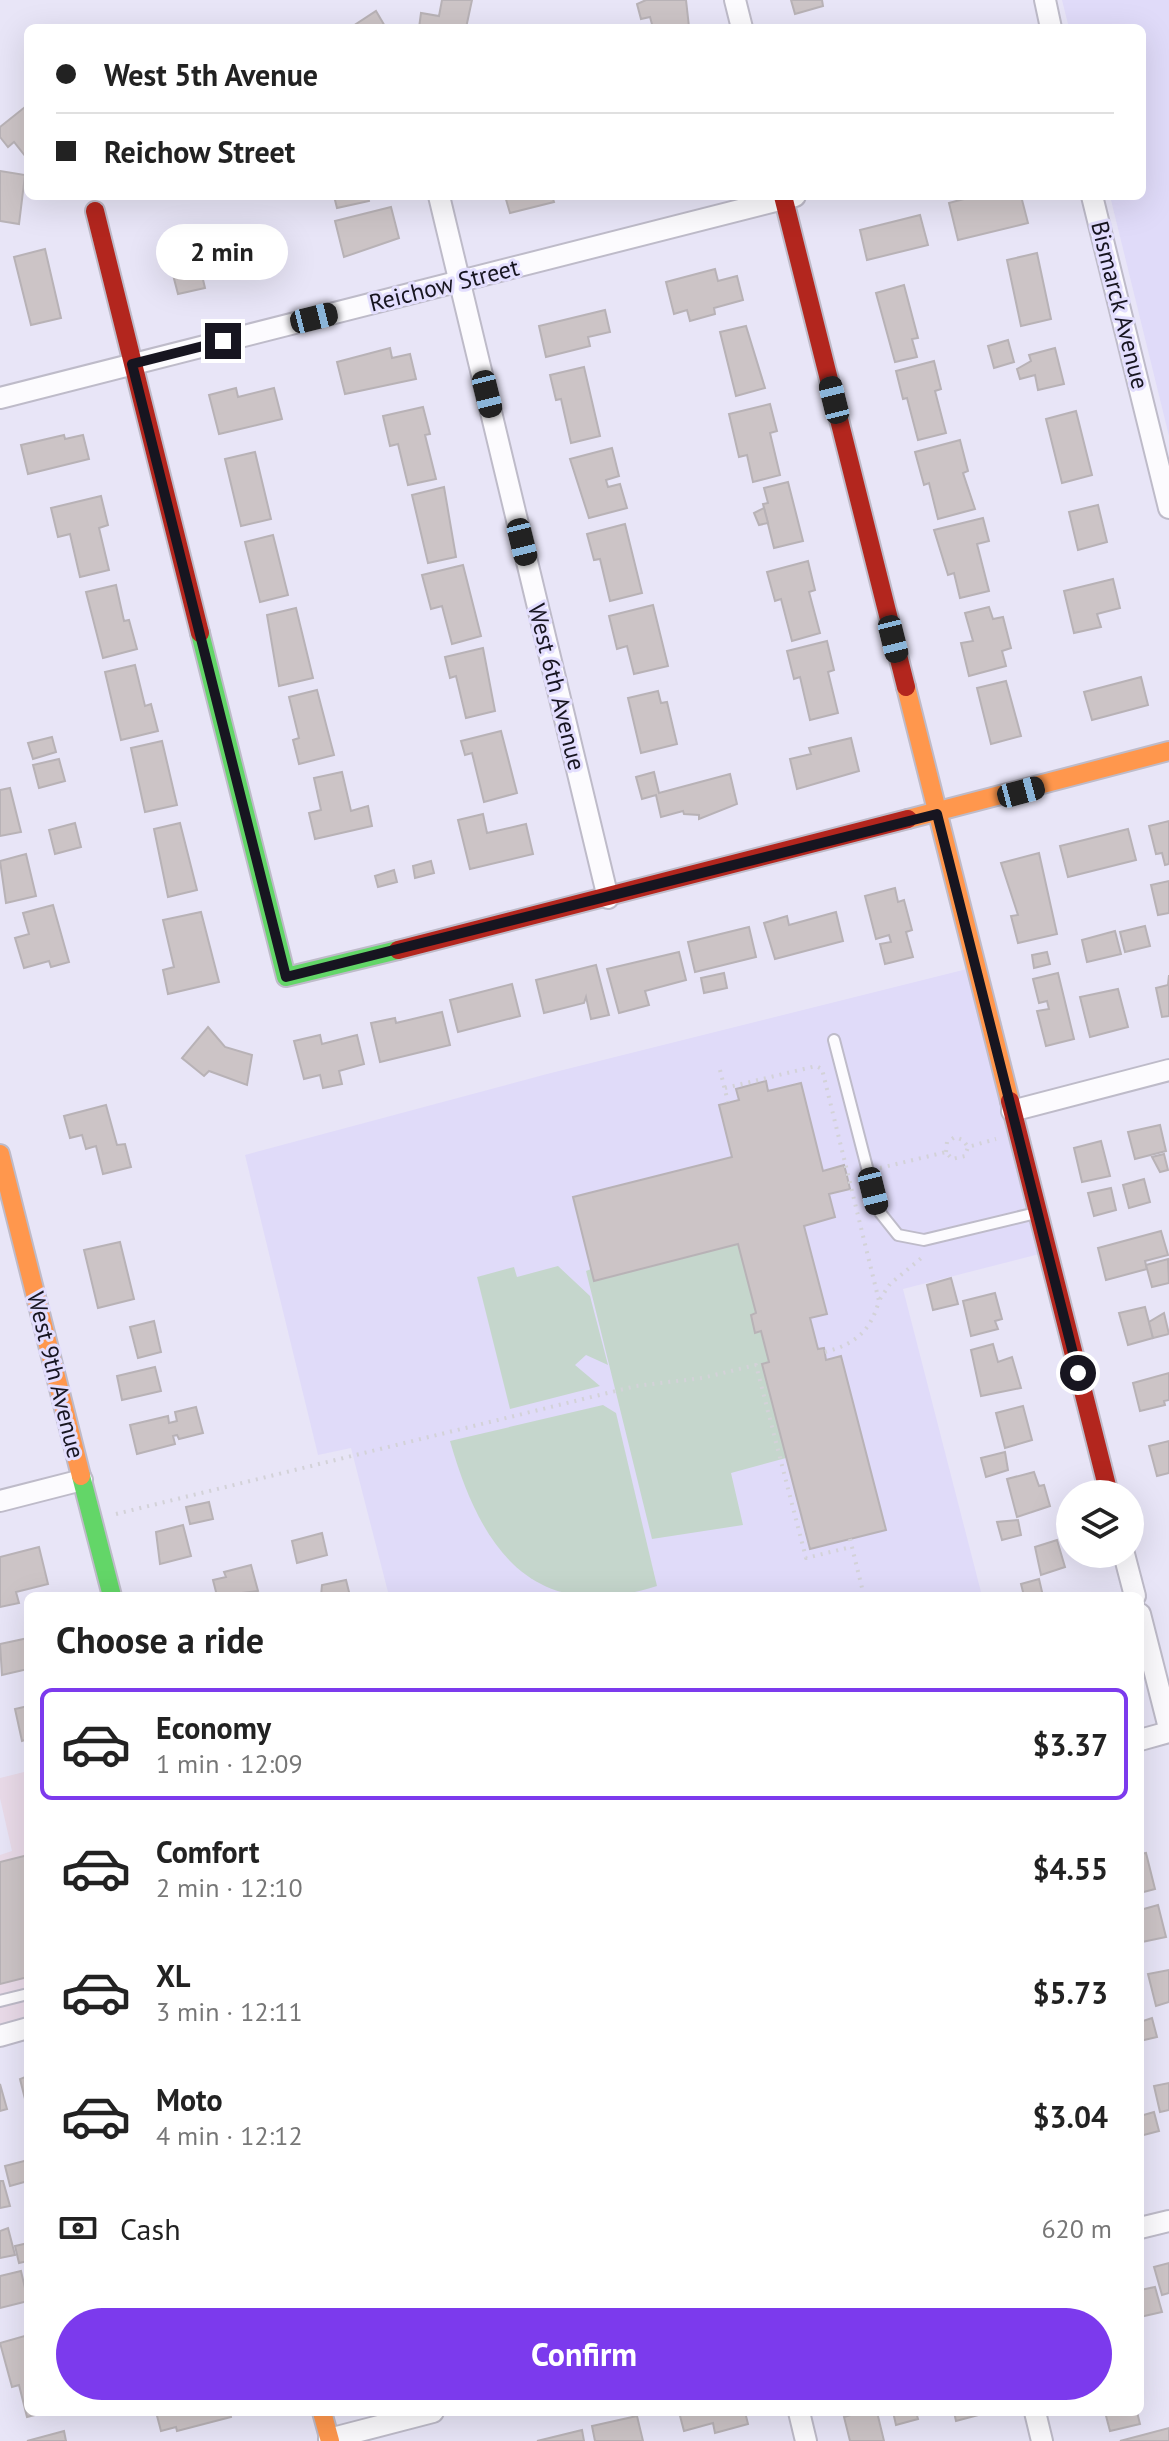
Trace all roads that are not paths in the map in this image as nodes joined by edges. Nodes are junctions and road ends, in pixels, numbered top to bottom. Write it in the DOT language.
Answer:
graph roads {
  1 [pos="735,0"];
  2 [pos="1045,0"];
  3 [pos="741,24"];
  4 [pos="1050,24"];
  5 [pos="440,200"];
  6 [pos="775,200"];
  7 [pos="788,200"];
  8 [pos="1093,200"];
  9 [pos="95,211"];
  10 [pos="459,281"];
  11 [pos="132,364"];
  12 [pos="0,398"];
  13 [pos="1169,508"];
  14 [pos="1169,751"];
  15 [pos="937,814"];
  16 [pos="608,898"];
  17 [pos="834,1040"];
  18 [pos="1169,1070"];
  19 [pos="1012,1111"];
  20 [pos="0,1154"];
  21 [pos="1037,1213"];
  22 [pos="82,1480"];
  23 [pos="1105,1480"];
  24 [pos="0,1501"];
  25 [pos="1128,1568"];
  26 [pos="111,1592"];
  27 [pos="1134,1592"];
  28 [pos="1144,1630"];
  29 [pos="1169,1730"];
  30 [pos="1144,1739"];
  31 [pos="24,1995"];
  32 [pos="0,2001"];
  33 [pos="24,2029"];
  34 [pos="0,2036"];
  35 [pos="1169,2221"];
  36 [pos="1144,2227"];
  37 [pos="323,2416"];
  38 [pos="418,2416"];
  39 [pos="800,2416"];
  40 [pos="1036,2416"];
  41 [pos="329,2440"];
  42 [pos="806,2441"];
  43 [pos="1042,2441"];
  1 -- 3 [label="street"];
  2 -- 4 [label="street"];
  5 -- 10 [label="street, West 6th Avenue"];
  6 -- 10 [label="street, Reichow Street"];
  7 -- 15 [label="street"];
  8 -- 13 [label="street, Bismarck Avenue"];
  9 -- 11 [label="street"];
  10 -- 11 [label="street, Reichow Street"];
  10 -- 16 [label="street, West 6th Avenue"];
  11 -- 12 [label="street, Reichow Street"];
  11 -- 16 [label="street"];
  14 -- 15 [label="street"];
  15 -- 16 [label="street"];
  15 -- 19 [label="street"];
  17 -- 21 [label="lane"];
  18 -- 19 [label="street"];
  19 -- 21 [label="street"];
  20 -- 22 [label="street, West 9th Avenue"];
  21 -- 23 [label="street"];
  22 -- 24 [label="street"];
  22 -- 26 [label="street, West 9th Avenue"];
  25 -- 27 [label="street"];
  28 -- 29 [label="street"];
  29 -- 30 [label="street"];
  31 -- 32 [label="lane"];
  33 -- 34 [label="street"];
  35 -- 36 [label="street"];
  37 -- 41 [label="street"];
  38 -- 41 [label="street"];
  39 -- 42 [label="street"];
  40 -- 43 [label="street"];
}
